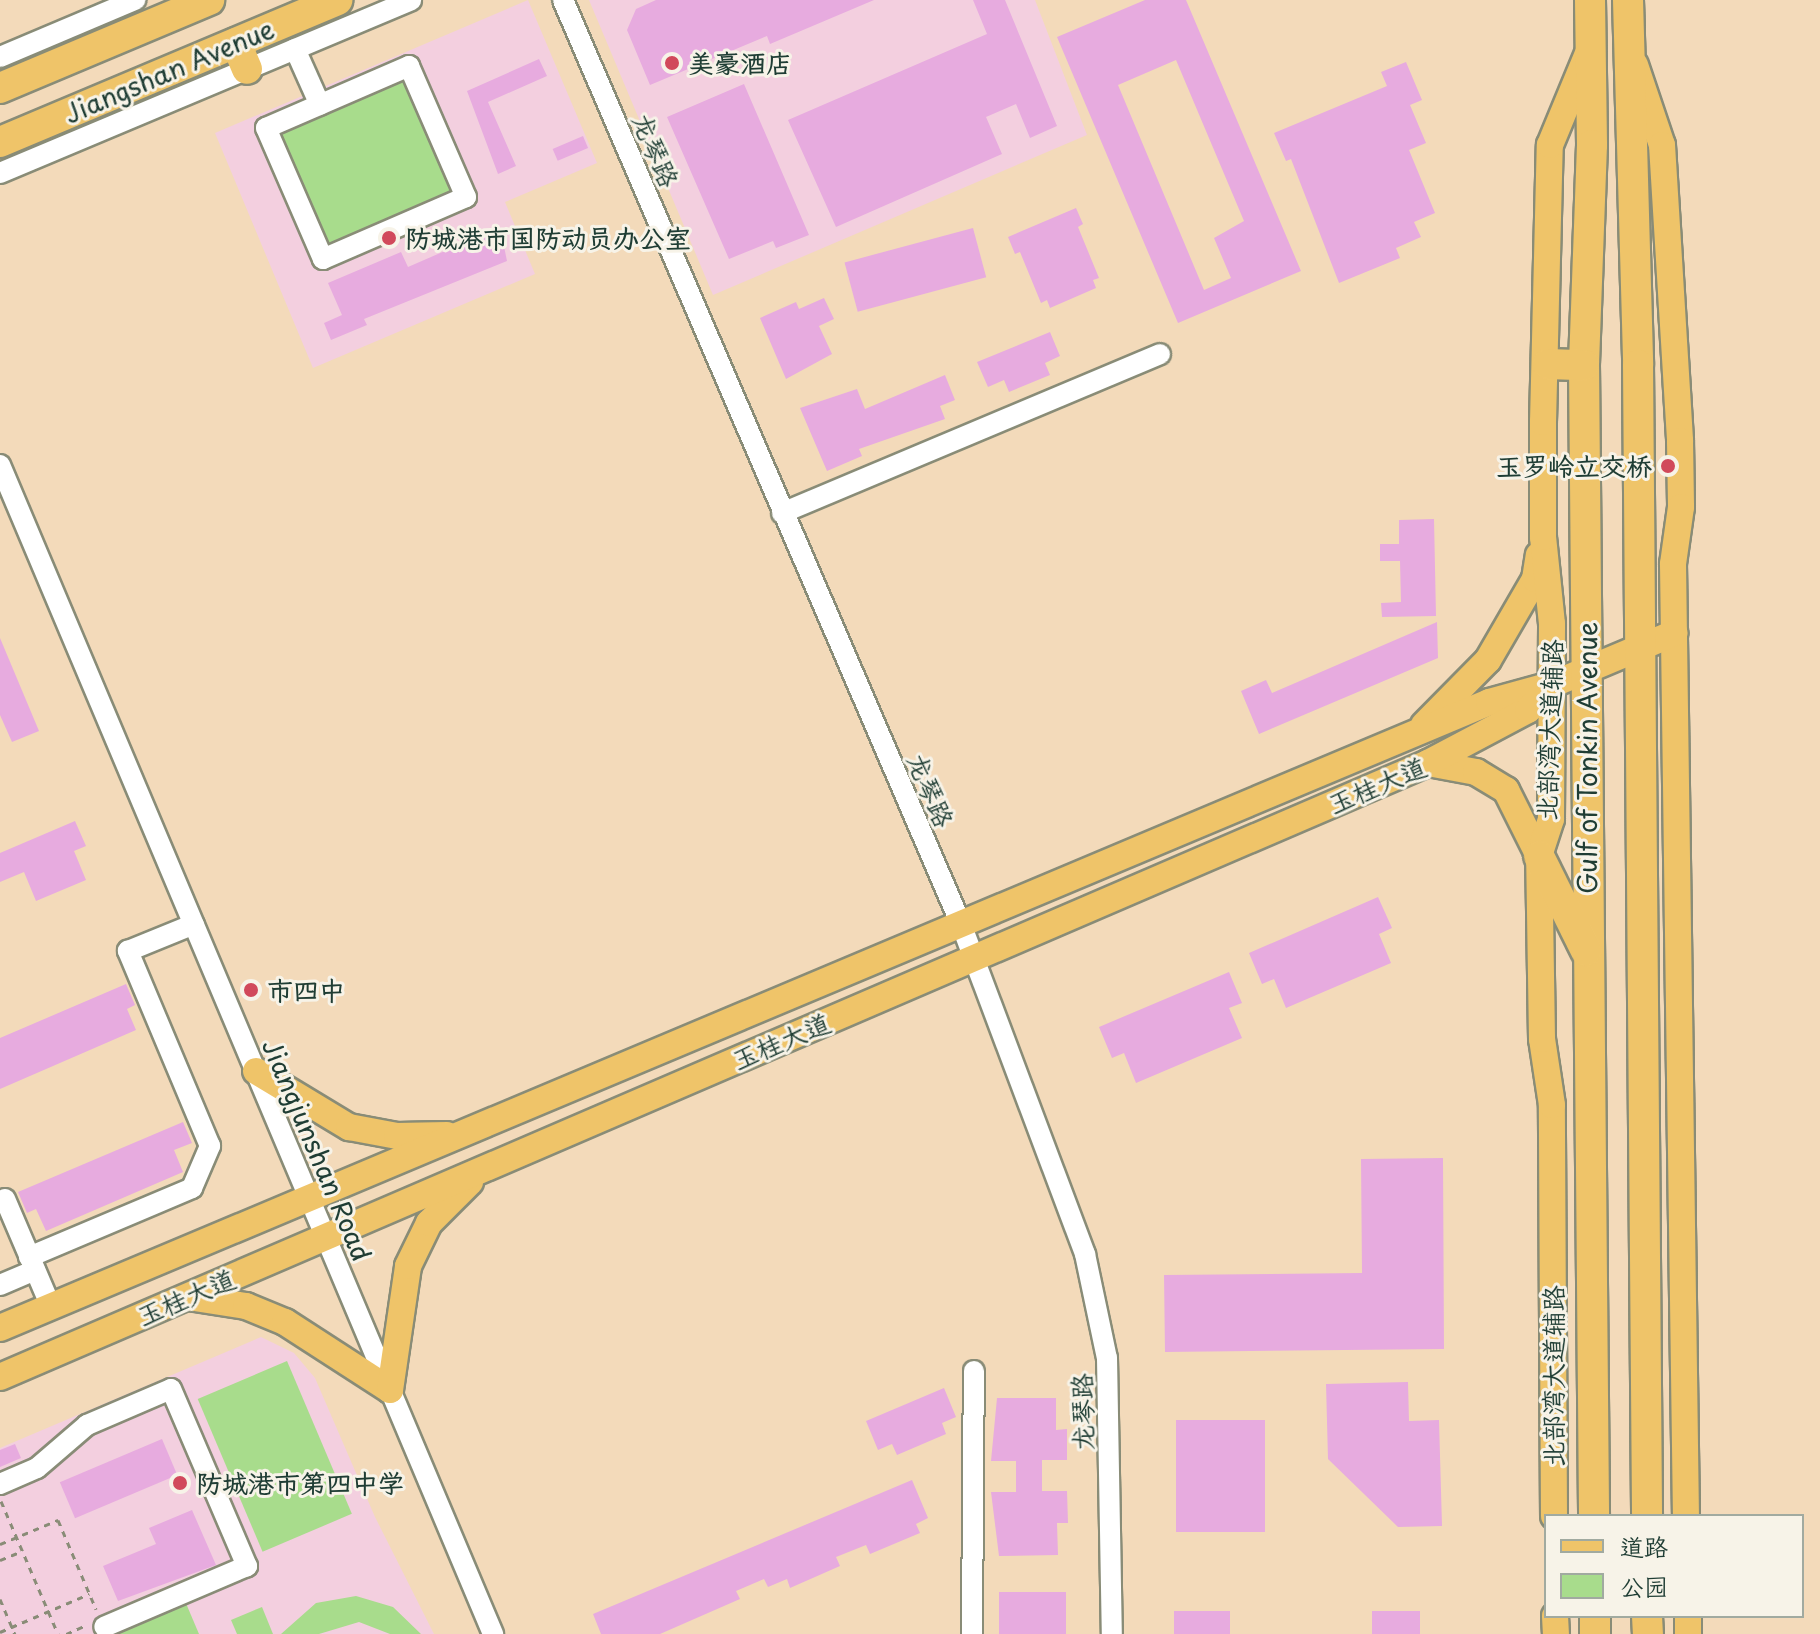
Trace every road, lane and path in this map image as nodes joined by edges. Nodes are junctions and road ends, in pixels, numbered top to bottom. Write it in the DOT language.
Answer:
graph roads {
  1 [pos="135,0"];
  2 [pos="209,0"];
  3 [pos="337,0"];
  4 [pos="411,0"];
  5 [pos="563,0"];
  6 [pos="1567,0"];
  7 [pos="1590,0"];
  8 [pos="1628,0"];
  9 [pos="1643,0"];
  10 [pos="1628,45"];
  11 [pos="1591,47"];
  12 [pos="295,49"];
  13 [pos="241,56"];
  14 [pos="0,57"];
  15 [pos="0,88"];
  16 [pos="320,105"];
  17 [pos="1,144"];
  18 [pos="0,173"];
  19 [pos="1160,354"];
  20 [pos="1548,364"];
  21 [pos="1584,365"];
  22 [pos="0,465"];
  23 [pos="782,513"];
  24 [pos="1543,537"];
  25 [pos="1675,633"];
  26 [pos="1641,647"];
  27 [pos="1586,670"];
  28 [pos="1551,685"];
  29 [pos="1416,733"];
  30 [pos="1428,763"];
  31 [pos="1539,856"];
  32 [pos="194,924"];
  33 [pos="961,924"];
  34 [pos="975,958"];
  35 [pos="1589,958"];
  36 [pos="256,1071"];
  37 [pos="463,1134"];
  38 [pos="481,1171"];
  39 [pos="5,1199"];
  40 [pos="310,1199"];
  41 [pos="326,1237"];
  42 [pos="32,1263"];
  43 [pos="0,1285"];
  44 [pos="187,1297"];
  45 [pos="51,1307"];
  46 [pos="0,1328"];
  47 [pos="974,1371"];
  48 [pos="0,1377"];
  49 [pos="390,1390"];
  50 [pos="0,1484"];
  51 [pos="0,1499"];
  52 [pos="1554,1514"];
  53 [pos="1594,1514"];
  54 [pos="1647,1514"];
  55 [pos="1686,1514"];
  56 [pos="16,1537"];
  57 [pos="0,1544"];
  58 [pos="22,1551"];
  59 [pos="0,1560"];
  60 [pos="89,1594"];
  61 [pos="0,1599"];
  62 [pos="48,1611"];
  63 [pos="98,1623"];
  64 [pos="12,1627"];
  65 [pos="0,1632"];
  66 [pos="15,1634"];
  67 [pos="58,1634"];
  68 [pos="66,1634"];
  69 [pos="493,1634"];
  70 [pos="972,1634"];
  71 [pos="1112,1634"];
  1 -- 14 [label="street"];
  2 -- 15 [label="highway, Jiangshan Avenue"];
  3 -- 13 [label="highway, Jiangshan Avenue"];
  4 -- 12 [label="street"];
  5 -- 23 [label="street, 龙琴路"];
  6 -- 11 [label="highway"];
  7 -- 11 [label="highway, Gulf of Tonkin Avenue"];
  8 -- 10 [label="highway, Gulf of Tonkin Avenue"];
  9 -- 10 [label="highway"];
  10 -- 25 [label="main road"];
  10 -- 26 [label="highway, Gulf of Tonkin Avenue"];
  11 -- 20 [label="main road, 北部湾大道辅路"];
  11 -- 21 [label="highway, Gulf of Tonkin Avenue"];
  12 -- 13 [label="street"];
  12 -- 16 [label="street"];
  13 -- 17 [label="highway, Jiangshan Avenue"];
  13 -- 18 [label="street"];
  16 -- 16 [label="street"];
  19 -- 23 [label="street"];
  20 -- 21 [label="highway"];
  20 -- 24 [label="main road, 北部湾大道辅路"];
  21 -- 27 [label="highway, Gulf of Tonkin Avenue"];
  22 -- 32 [label="street, Jiangjunshan Road"];
  23 -- 33 [label="street, 龙琴路"];
  24 -- 28 [label="main road, 北部湾大道辅路"];
  24 -- 29 [label="main road"];
  25 -- 26 [label="main road, 玉桂大道"];
  25 -- 55 [label="main road"];
  26 -- 27 [label="main road, 玉桂大道"];
  26 -- 54 [label="highway, Gulf of Tonkin Avenue"];
  27 -- 28 [label="main road, 玉桂大道"];
  27 -- 35 [label="highway, Gulf of Tonkin Avenue"];
  28 -- 29 [label="main road, 玉桂大道"];
  28 -- 30 [label="main road, 玉桂大道"];
  28 -- 31 [label="main road, 北部湾大道辅路"];
  29 -- 30 [label="main road"];
  29 -- 33 [label="main road, 玉桂大道"];
  30 -- 31 [label="main road"];
  30 -- 34 [label="main road, 玉桂大道"];
  31 -- 35 [label="highway"];
  31 -- 52 [label="main road, 北部湾大道辅路"];
  32 -- 36 [label="street, Jiangjunshan Road"];
  32 -- 42 [label="street"];
  33 -- 34 [label="street, 龙琴路"];
  33 -- 37 [label="main road, 玉桂大道"];
  34 -- 38 [label="main road, 玉桂大道"];
  34 -- 71 [label="street, 龙琴路"];
  35 -- 53 [label="highway, Gulf of Tonkin Avenue"];
  36 -- 37 [label="main road"];
  36 -- 40 [label="street, Jiangjunshan Road"];
  37 -- 40 [label="main road, 玉桂大道"];
  38 -- 41 [label="main road, 玉桂大道"];
  38 -- 49 [label="main road"];
  39 -- 42 [label="street"];
  40 -- 41 [label="street, Jiangjunshan Road"];
  40 -- 45 [label="main road, 玉桂大道"];
  41 -- 44 [label="main road, 玉桂大道"];
  41 -- 49 [label="street, Jiangjunshan Road"];
  42 -- 43 [label="street"];
  42 -- 45 [label="street"];
  44 -- 48 [label="main road, 玉桂大道"];
  44 -- 49 [label="main road"];
  45 -- 46 [label="main road, 玉桂大道"];
  47 -- 70 [label="street"];
  49 -- 69 [label="street, Jiangjunshan Road"];
  50 -- 63 [label="street"];
  51 -- 56 [label="path"];
  56 -- 57 [label="path"];
  56 -- 58 [label="path"];
  56 -- 60 [label="path"];
  58 -- 59 [label="path"];
  58 -- 62 [label="path"];
  60 -- 62 [label="path"];
  60 -- 63 [label="path"];
  61 -- 64 [label="path"];
  62 -- 64 [label="path"];
  62 -- 67 [label="path"];
  63 -- 68 [label="path"];
  64 -- 65 [label="path"];
  64 -- 66 [label="path"];
}
